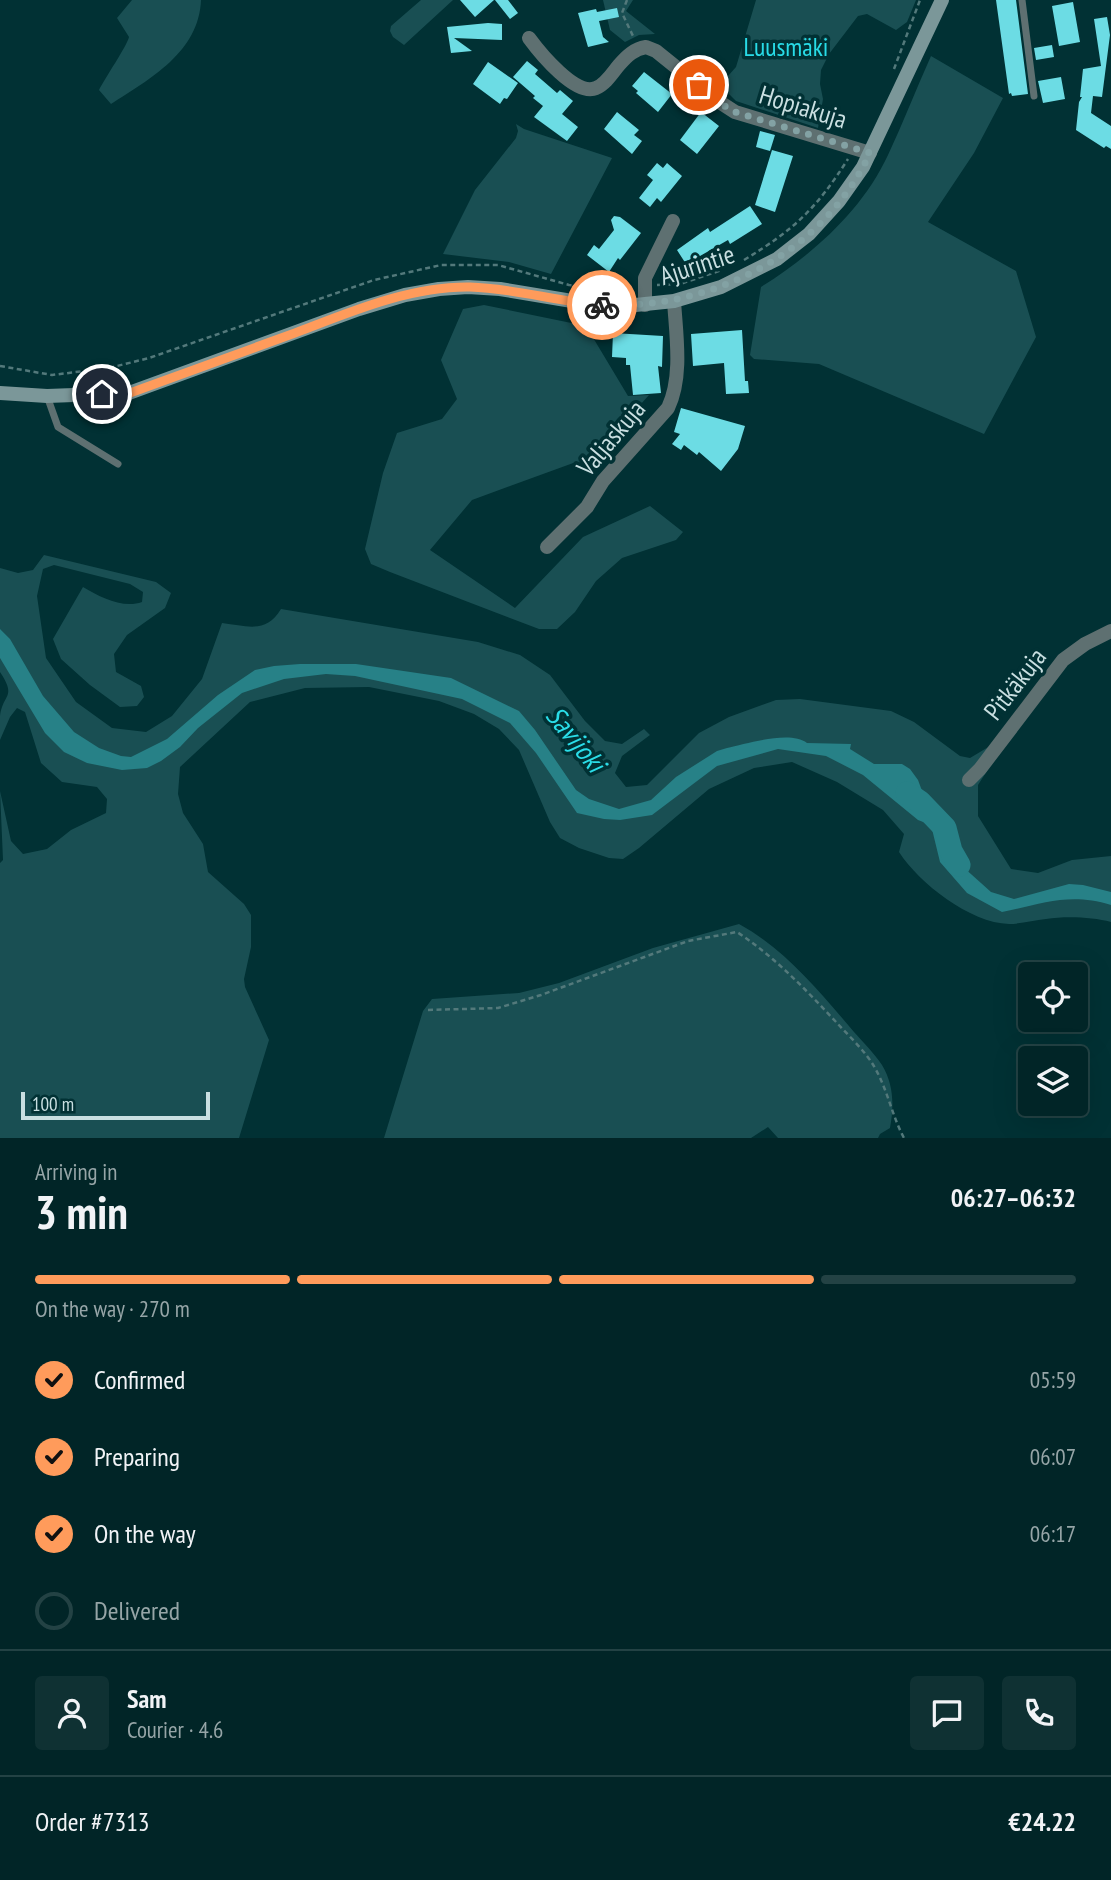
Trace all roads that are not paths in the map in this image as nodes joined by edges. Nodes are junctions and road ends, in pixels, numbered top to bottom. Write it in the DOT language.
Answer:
graph roads {
  1 [pos="942,0"];
  2 [pos="1022,0"];
  3 [pos="529,38"];
  4 [pos="1034,96"];
  5 [pos="870,153"];
  6 [pos="673,221"];
  7 [pos="674,301"];
  8 [pos="645,305"];
  9 [pos="0,393"];
  10 [pos="47,396"];
  11 [pos="118,464"];
  12 [pos="547,547"];
  13 [pos="1111,631"];
  14 [pos="969,780"];
  1 -- 5 [label="street, Ajurintie"];
  2 -- 4 [label="lane"];
  3 -- 5 [label="street, Hopiakuja"];
  5 -- 7 [label="street, Ajurintie"];
  6 -- 8 [label="street"];
  7 -- 8 [label="street, Ajurintie"];
  7 -- 12 [label="street, Valjaskuja"];
  8 -- 10 [label="street, Ajurintie"];
  9 -- 10 [label="street, Ajurintie"];
  10 -- 11 [label="lane"];
  13 -- 14 [label="street, Pitkäkuja"];
}
